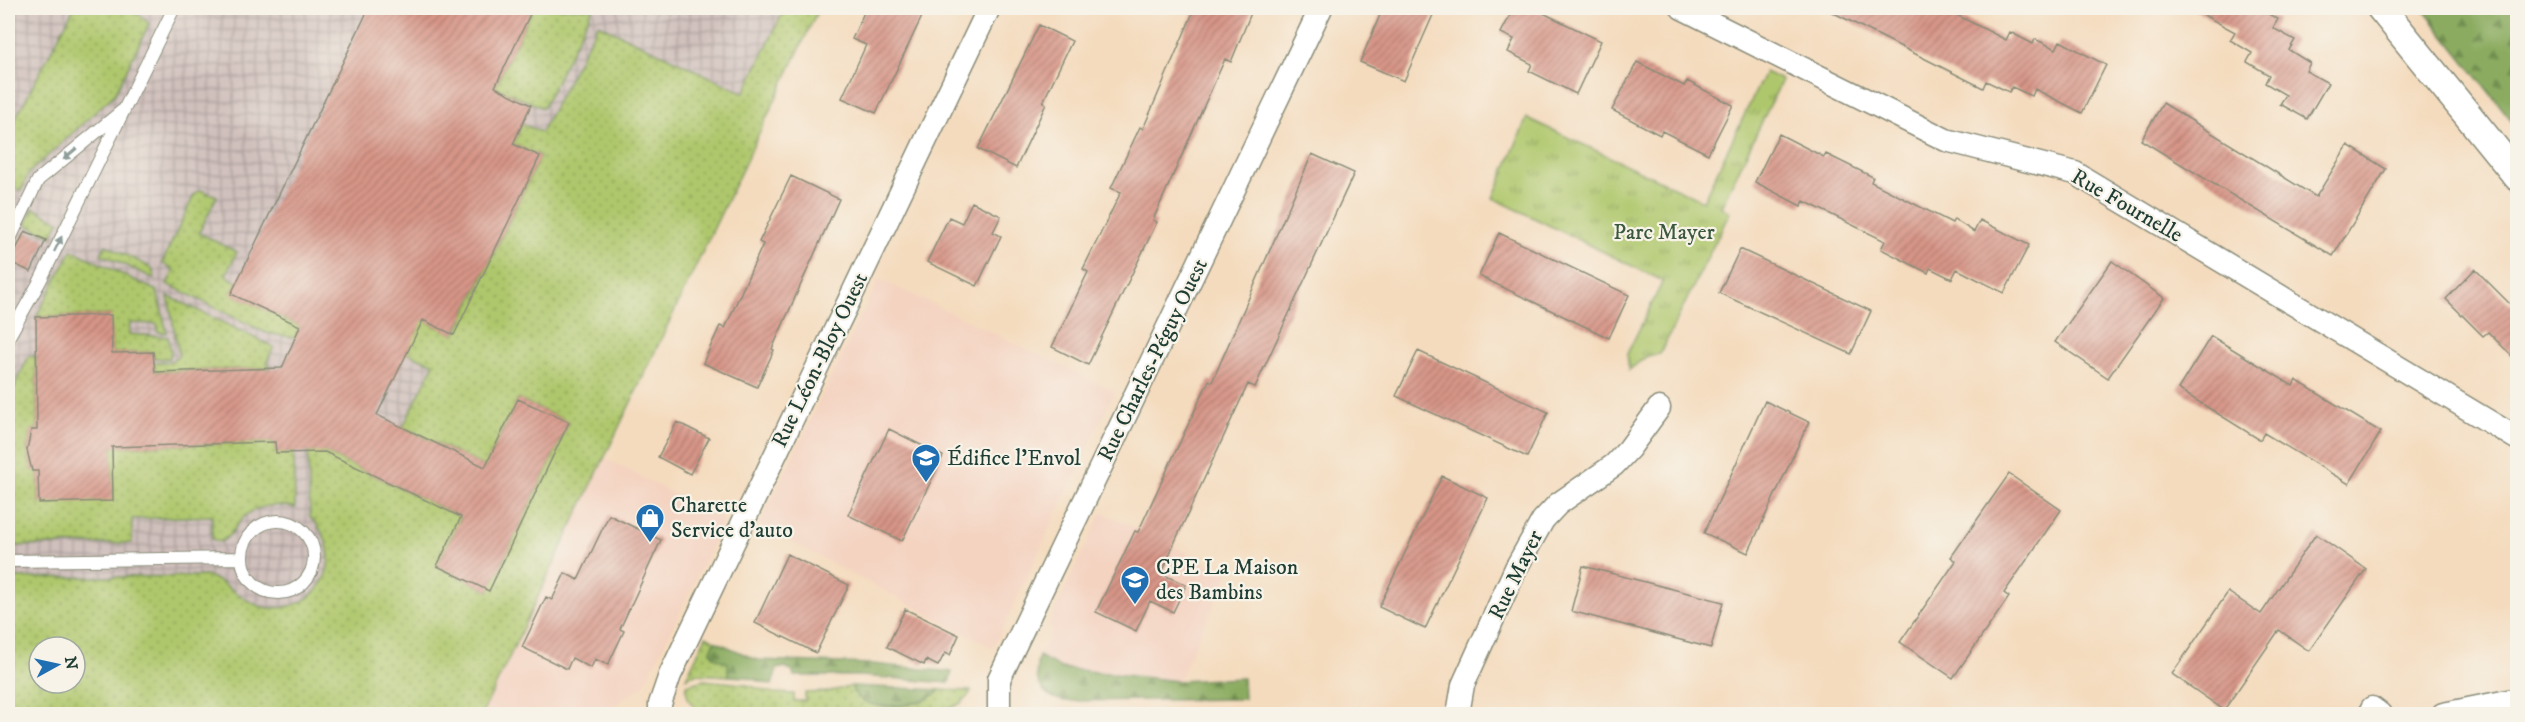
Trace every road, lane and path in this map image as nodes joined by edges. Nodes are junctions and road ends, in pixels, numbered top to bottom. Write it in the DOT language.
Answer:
graph roads {
  1 [pos="174,8"];
  2 [pos="989,8"];
  3 [pos="1321,8"];
  4 [pos="1682,8"];
  5 [pos="2381,8"];
  6 [pos="125,108"];
  7 [pos="2517,177"];
  8 [pos="8,243"];
  9 [pos="8,338"];
  10 [pos="1659,408"];
  11 [pos="2517,439"];
  12 [pos="242,558"];
  13 [pos="8,561"];
  14 [pos="2517,699"];
  15 [pos="660,714"];
  16 [pos="999,714"];
  17 [pos="1458,714"];
  18 [pos="2443,714"];
  1 -- 6 [label="lane"];
  2 -- 15 [label="street, Rue Léon-Bloy Ouest"];
  3 -- 16 [label="street, Rue Charles-Péguy Ouest"];
  4 -- 11 [label="street, Rue Fournelle"];
  5 -- 7 [label="street"];
  6 -- 8 [label="lane, one-way"];
  9 -- 6 [label="lane, one-way"];
  10 -- 17 [label="street, Rue Mayer"];
  12 -- 12 [label="lane"];
  12 -- 13 [label="lane"];
  14 -- 18 [label="street"];
}
